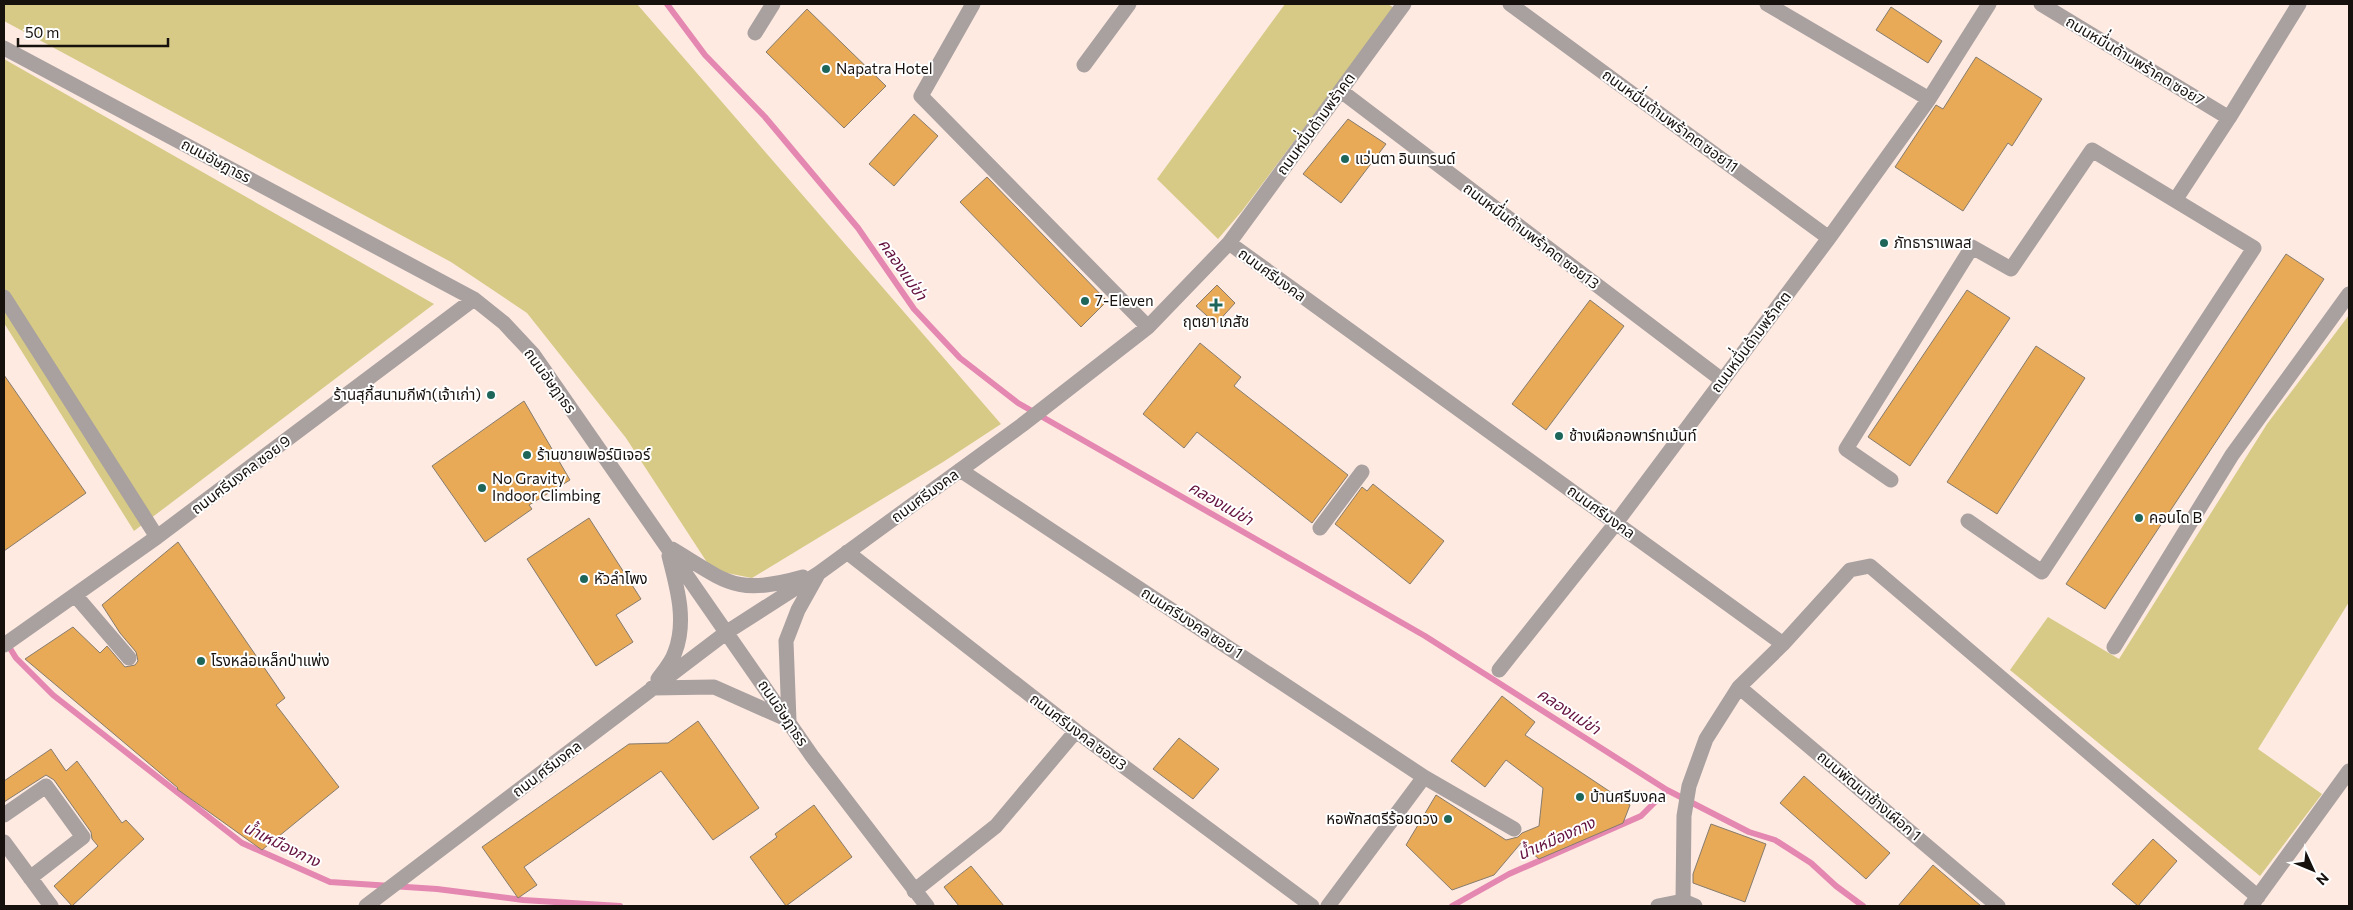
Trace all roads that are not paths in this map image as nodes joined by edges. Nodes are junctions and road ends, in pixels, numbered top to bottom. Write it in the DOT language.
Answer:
graph roads {
  1 [pos="773,4"];
  2 [pos="973,4"];
  3 [pos="1129,4"];
  4 [pos="1404,4"];
  5 [pos="1510,4"];
  6 [pos="1767,4"];
  7 [pos="1989,4"];
  8 [pos="2041,4"];
  9 [pos="2299,4"];
  10 [pos="755,33"];
  11 [pos="4,48"];
  12 [pos="1084,65"];
  13 [pos="1341,91"];
  14 [pos="1929,99"];
  15 [pos="2229,118"];
  16 [pos="2176,199"];
  17 [pos="1829,238"];
  18 [pos="1229,243"];
  19 [pos="2349,294"];
  20 [pos="4,297"];
  21 [pos="474,299"];
  22 [pos="1148,326"];
  23 [pos="1722,380"];
  24 [pos="960,470"];
  25 [pos="1362,472"];
  26 [pos="1891,480"];
  27 [pos="1968,522"];
  28 [pos="1616,523"];
  29 [pos="1320,528"];
  30 [pos="157,537"];
  31 [pos="666,545"];
  32 [pos="847,552"];
  33 [pos="819,573"];
  34 [pos="75,595"];
  35 [pos="726,632"];
  36 [pos="1784,644"];
  37 [pos="4,645"];
  38 [pos="2114,647"];
  39 [pos="129,658"];
  40 [pos="1499,670"];
  41 [pos="1740,687"];
  42 [pos="652,688"];
  43 [pos="789,721"];
  44 [pos="1076,731"];
  45 [pos="1424,776"];
  46 [pos="2347,778"];
  47 [pos="4,816"];
  48 [pos="1514,829"];
  49 [pos="4,842"];
  50 [pos="30,878"];
  51 [pos="914,892"];
  52 [pos="2254,902"];
  53 [pos="1689,904"];
  54 [pos="50,906"];
  55 [pos="366,906"];
  56 [pos="926,906"];
  57 [pos="1312,906"];
  58 [pos="1328,906"];
  59 [pos="1658,906"];
  60 [pos="1998,906"];
  1 -- 10 [label="street"];
  2 -- 22 [label="street"];
  3 -- 12 [label="street"];
  4 -- 13 [label="street, ถนนหมื่่นด้ามพร้าคต"];
  5 -- 17 [label="street, ถนนหมื่่นด้ามพร้าคต ซอย11"];
  6 -- 14 [label="street"];
  7 -- 14 [label="street, ถนนหมื่่นด้ามพร้าคต"];
  8 -- 15 [label="street, ถนนหมื่่นด้ามพร้าคต ซอย7"];
  9 -- 15 [label="street"];
  11 -- 21 [label="street, ถนนอัษฎาธร"];
  13 -- 18 [label="street, ถนนหมื่่นด้ามพร้าคต"];
  13 -- 23 [label="street, ถนนหมื่่นด้ามพร้าคต ซอย13"];
  14 -- 17 [label="street, ถนนหมื่่นด้ามพร้าคต"];
  15 -- 16 [label="street"];
  16 -- 26 [label="street"];
  16 -- 27 [label="street"];
  17 -- 23 [label="street, ถนนหมื่่นด้ามพร้าคต"];
  18 -- 22 [label="street, ถนนศรีมงคล"];
  18 -- 28 [label="street, ถนนศรีมงคล"];
  19 -- 38 [label="street"];
  20 -- 30 [label="street"];
  21 -- 30 [label="street, ถนนศรีมงคล ซอย 9"];
  21 -- 31 [label="street, ถนนอัษฎาธร"];
  22 -- 24 [label="street, ถนนศรีมงคล"];
  23 -- 28 [label="street, ถนนหมื่่นด้ามพร้าคต"];
  24 -- 32 [label="street, ถนนศรีมงคล"];
  24 -- 45 [label="street, ถนนศรีมงคล ซอย 1"];
  25 -- 29 [label="street"];
  28 -- 36 [label="street, ถนนศรีมงคล"];
  28 -- 40 [label="street, ถนนหมื่่นด้ามพร้าคต"];
  30 -- 34 [label="street, ถนนศรีมงคล ซอย 9"];
  31 -- 33 [label="street"];
  31 -- 35 [label="street, ถนนอัษฎาธร"];
  31 -- 42 [label="street"];
  32 -- 33 [label="street, ถนนศรีมงคล"];
  32 -- 44 [label="street, ถนนศรีมงคล ซอย3"];
  33 -- 35 [label="street, ถนนศรีมงคล"];
  33 -- 43 [label="street"];
  34 -- 37 [label="street, ถนนศรีมงคล ซอย 9"];
  34 -- 39 [label="street"];
  35 -- 42 [label="street, ถนน ศรีมงคล"];
  35 -- 43 [label="street, ถนนอัษฎาธร"];
  36 -- 41 [label="street"];
  36 -- 52 [label="street"];
  41 -- 53 [label="street"];
  41 -- 60 [label="street, ถนนพัฒนาช้างเผือก 1"];
  42 -- 43 [label="street"];
  42 -- 55 [label="street, ถนน ศรีมงคล"];
  43 -- 51 [label="street, ถนนอัษฎาธร"];
  44 -- 51 [label="street"];
  44 -- 57 [label="street, ถนนศรีมงคล ซอย3"];
  45 -- 48 [label="street, ถนนศรีมงคล ซอย 1"];
  45 -- 58 [label="street"];
  46 -- 52 [label="street"];
  47 -- 50 [label="street"];
  49 -- 50 [label="street"];
  50 -- 54 [label="street"];
  51 -- 56 [label="street, ถนนอัษฎาธร"];
  53 -- 59 [label="street"];
}
